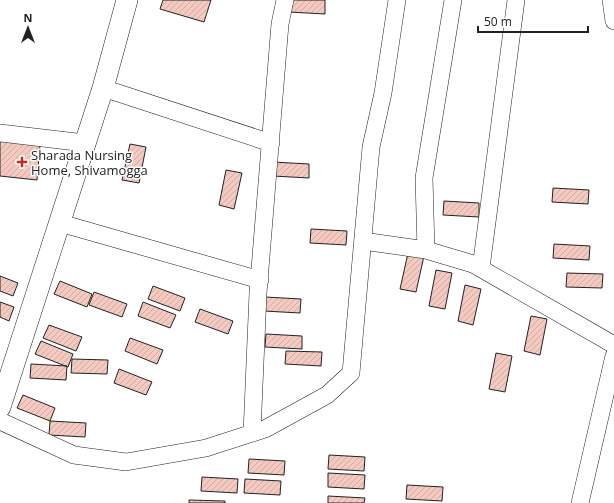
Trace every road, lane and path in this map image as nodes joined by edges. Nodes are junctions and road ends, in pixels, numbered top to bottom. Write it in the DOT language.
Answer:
graph roads {
  1 [pos="127,0"];
  2 [pos="285,0"];
  3 [pos="397,0"];
  4 [pos="453,0"];
  5 [pos="516,0"];
  6 [pos="611,0"];
  7 [pos="614,21"];
  8 [pos="103,88"];
  9 [pos="0,133"];
  10 [pos="85,143"];
  11 [pos="271,143"];
  12 [pos="60,223"];
  13 [pos="363,241"];
  14 [pos="426,250"];
  15 [pos="481,268"];
  16 [pos="260,280"];
  17 [pos="614,345"];
  18 [pos="614,356"];
  19 [pos="0,407"];
  20 [pos="0,421"];
  21 [pos="252,433"];
  22 [pos="580,503"];
  1 -- 8 [label="main road"];
  2 -- 11 [label="street"];
  3 -- 13 [label="street"];
  4 -- 14 [label="street"];
  5 -- 15 [label="street"];
  6 -- 7 [label="street"];
  8 -- 10 [label="main road"];
  8 -- 11 [label="street"];
  9 -- 10 [label="street"];
  10 -- 12 [label="main road"];
  11 -- 16 [label="street"];
  12 -- 16 [label="street"];
  12 -- 19 [label="main road"];
  13 -- 14 [label="street"];
  13 -- 21 [label="street"];
  14 -- 15 [label="street"];
  15 -- 17 [label="street"];
  16 -- 21 [label="street"];
  18 -- 22 [label="street"];
  20 -- 21 [label="street"];
}
